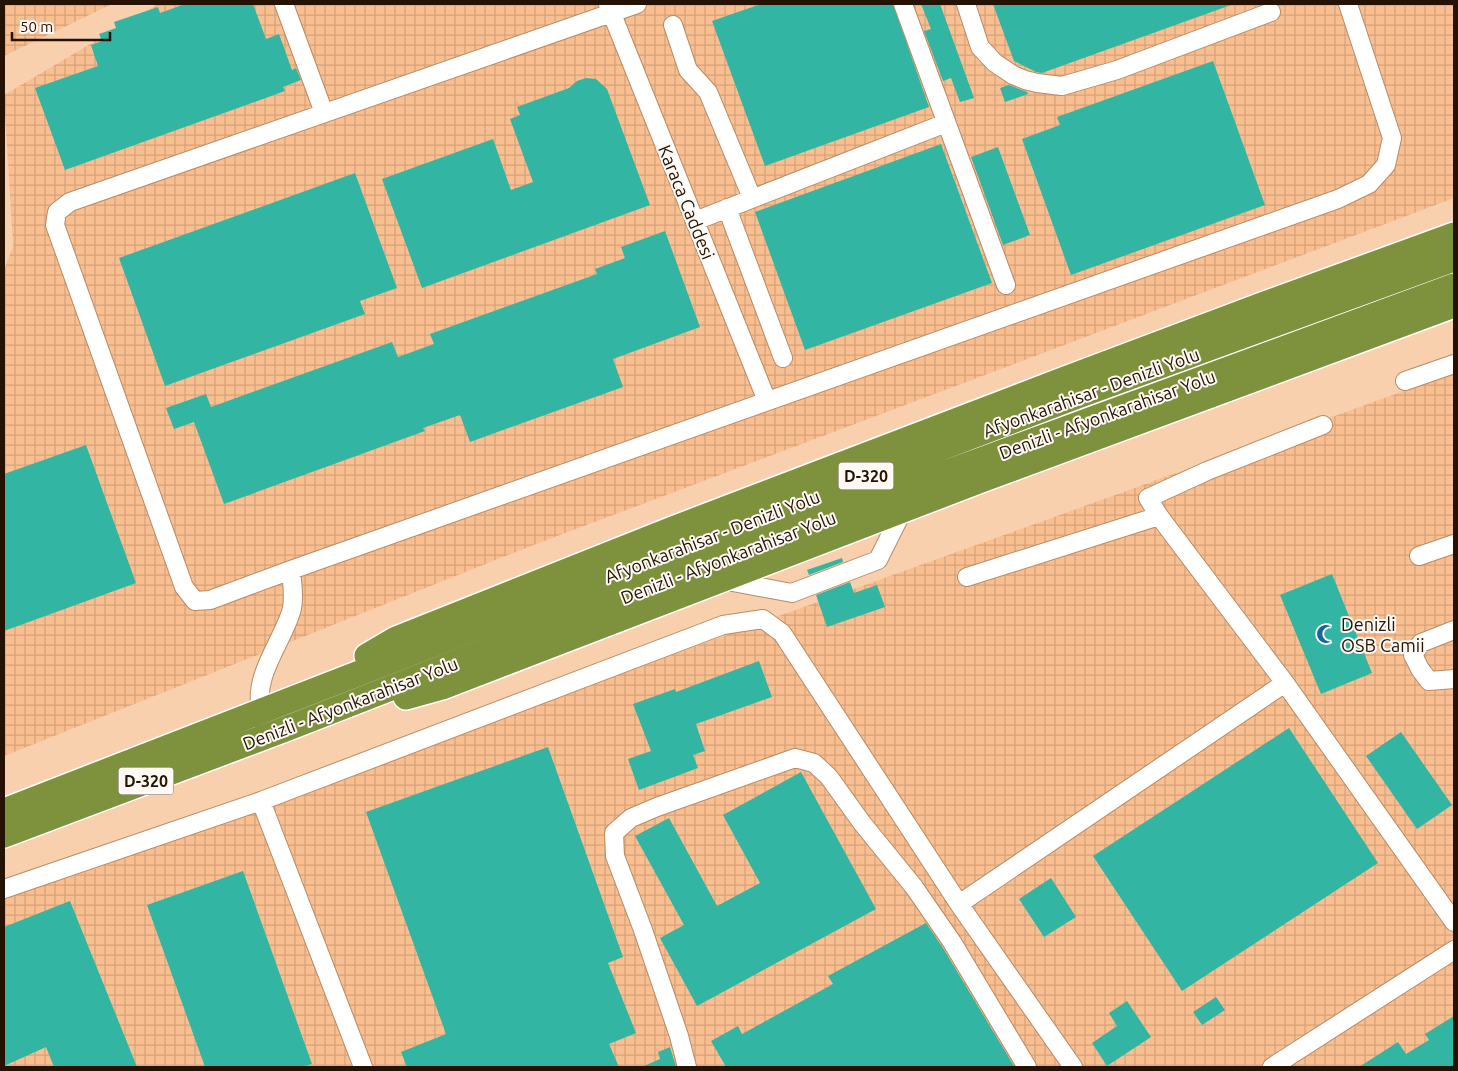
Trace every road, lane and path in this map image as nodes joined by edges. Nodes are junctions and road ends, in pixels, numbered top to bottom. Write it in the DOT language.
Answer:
graph roads {
  1 [pos="284,4"];
  2 [pos="637,4"];
  3 [pos="903,4"];
  4 [pos="966,4"];
  5 [pos="1348,4"];
  6 [pos="610,8"];
  7 [pos="1270,12"];
  8 [pos="673,25"];
  9 [pos="324,113"];
  10 [pos="946,122"];
  11 [pos="752,198"];
  12 [pos="727,208"];
  13 [pos="695,221"];
  14 [pos="1454,235"];
  15 [pos="1454,259"];
  16 [pos="1006,285"];
  17 [pos="1454,286"];
  18 [pos="1454,305"];
  19 [pos="783,358"];
  20 [pos="1454,364"];
  21 [pos="1405,381"];
  22 [pos="767,401"];
  23 [pos="1323,425"];
  24 [pos="903,510"];
  25 [pos="1159,516"];
  26 [pos="1454,544"];
  27 [pos="1419,556"];
  28 [pos="291,570"];
  29 [pos="967,577"];
  30 [pos="722,580"];
  31 [pos="1454,630"];
  32 [pos="1454,679"];
  33 [pos="1285,683"];
  34 [pos="271,707"];
  35 [pos="288,728"];
  36 [pos="261,801"];
  37 [pos="4,811"];
  38 [pos="4,835"];
  39 [pos="938,872"];
  40 [pos="914,887"];
  41 [pos="4,889"];
  42 [pos="959,904"];
  43 [pos="1454,922"];
  44 [pos="1454,950"];
  45 [pos="364,1067"];
  46 [pos="687,1067"];
  47 [pos="1027,1067"];
  48 [pos="1073,1067"];
  49 [pos="1272,1067"];
  1 -- 9 [label="street"];
  2 -- 6 [label="street"];
  3 -- 10 [label="street"];
  4 -- 7 [label="street"];
  5 -- 22 [label="street"];
  6 -- 9 [label="street"];
  6 -- 13 [label="street, Karaca Caddesi"];
  8 -- 11 [label="street"];
  9 -- 28 [label="street"];
  10 -- 11 [label="street"];
  10 -- 16 [label="street"];
  11 -- 12 [label="street"];
  12 -- 13 [label="street"];
  12 -- 19 [label="street"];
  13 -- 22 [label="street, Karaca Caddesi"];
  14 -- 34 [label="highway"];
  15 -- 34 [label="highway, Afyonkarahisar - Denizli Yolu / D-320"];
  17 -- 35 [label="highway, Denizli - Afyonkarahisar Yolu / D-320"];
  18 -- 24 [label="highway"];
  20 -- 21 [label="street"];
  22 -- 28 [label="street"];
  23 -- 25 [label="street"];
  24 -- 30 [label="highway"];
  24 -- 30 [label="street"];
  25 -- 29 [label="street"];
  25 -- 33 [label="street"];
  26 -- 27 [label="street"];
  28 -- 34 [label="street"];
  30 -- 35 [label="highway"];
  31 -- 32 [label="street"];
  33 -- 42 [label="street"];
  33 -- 43 [label="street"];
  34 -- 37 [label="highway, Denizli - Afyonkarahisar Yolu / D-320"];
  35 -- 38 [label="highway, Denizli - Afyonkarahisar Yolu / D-320"];
  36 -- 39 [label="street"];
  36 -- 41 [label="street"];
  36 -- 45 [label="street"];
  39 -- 40 [label="street"];
  39 -- 42 [label="street"];
  40 -- 46 [label="street"];
  40 -- 47 [label="street"];
  42 -- 48 [label="street"];
  44 -- 49 [label="street"];
}
